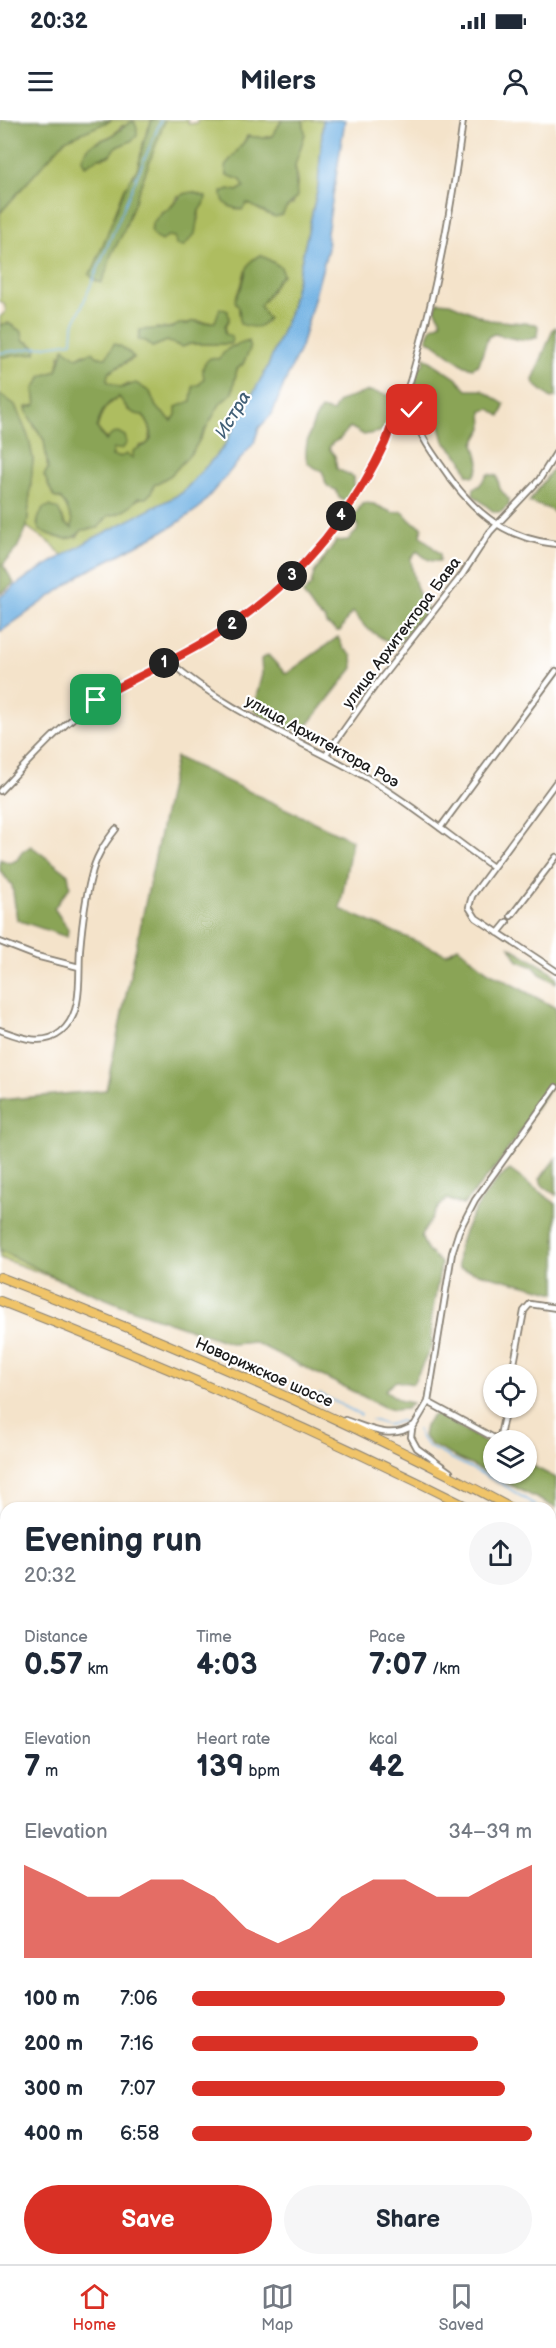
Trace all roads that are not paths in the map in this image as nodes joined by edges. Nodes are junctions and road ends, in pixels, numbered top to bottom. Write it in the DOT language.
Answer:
graph roads {
  1 [pos="463,120"];
  2 [pos="403,399"];
  3 [pos="409,408"];
  4 [pos="396,414"];
  5 [pos="416,420"];
  6 [pos="405,428"];
  7 [pos="422,436"];
  8 [pos="388,437"];
  9 [pos="556,453"];
  10 [pos="496,525"];
  11 [pos="556,544"];
  12 [pos="168,661"];
  13 [pos="556,670"];
  14 [pos="326,755"];
  15 [pos="556,783"];
  16 [pos="0,790"];
  17 [pos="440,828"];
  18 [pos="116,829"];
  19 [pos="556,857"];
  20 [pos="493,867"];
  21 [pos="511,916"];
  22 [pos="507,922"];
  23 [pos="498,933"];
  24 [pos="0,942"];
  25 [pos="79,967"];
  26 [pos="556,971"];
  27 [pos="0,1030"];
  28 [pos="556,1087"];
  29 [pos="0,1277"];
  30 [pos="0,1300"];
  31 [pos="556,1308"];
  32 [pos="514,1364"];
  33 [pos="428,1402"];
  34 [pos="322,1413"];
  35 [pos="504,1418"];
  36 [pos="416,1423"];
  37 [pos="473,1487"];
  38 [pos="458,1502"];
  39 [pos="500,1502"];
  1 -- 2 [label="street"];
  2 -- 3 [label="street"];
  2 -- 4 [label="street"];
  3 -- 4 [label="street"];
  3 -- 5 [label="street"];
  4 -- 6 [label="street"];
  4 -- 8 [label="street"];
  5 -- 6 [label="street"];
  5 -- 7 [label="street"];
  6 -- 7 [label="street"];
  6 -- 8 [label="street"];
  7 -- 10 [label="street"];
  8 -- 12 [label="street"];
  9 -- 10 [label="street, улица Архитектора Бава"];
  10 -- 11 [label="street"];
  10 -- 14 [label="street, улица Архитектора Бава"];
  12 -- 14 [label="street, улица Архитектора Роэ"];
  12 -- 16 [label="street"];
  13 -- 17 [label="street"];
  14 -- 17 [label="street, улица Архитектора Роэ"];
  15 -- 20 [label="street"];
  17 -- 20 [label="street, улица Архитектора Роэ"];
  18 -- 25 [label="street"];
  19 -- 21 [label="street"];
  20 -- 23 [label="street"];
  22 -- 23 [label="street"];
  23 -- 26 [label="street"];
  24 -- 25 [label="street"];
  25 -- 27 [label="street"];
  28 -- 33 [label="street"];
  29 -- 34 [label="highway, Новорижское шоссе"];
  30 -- 38 [label="highway, Новорижское шоссе"];
  31 -- 32 [label="street"];
  33 -- 35 [label="street"];
  33 -- 36 [label="street"];
  34 -- 36 [label="street"];
  34 -- 37 [label="highway, Новорижское шоссе"];
  36 -- 37 [label="street"];
  37 -- 39 [label="highway, Новорижское шоссе"];
}
